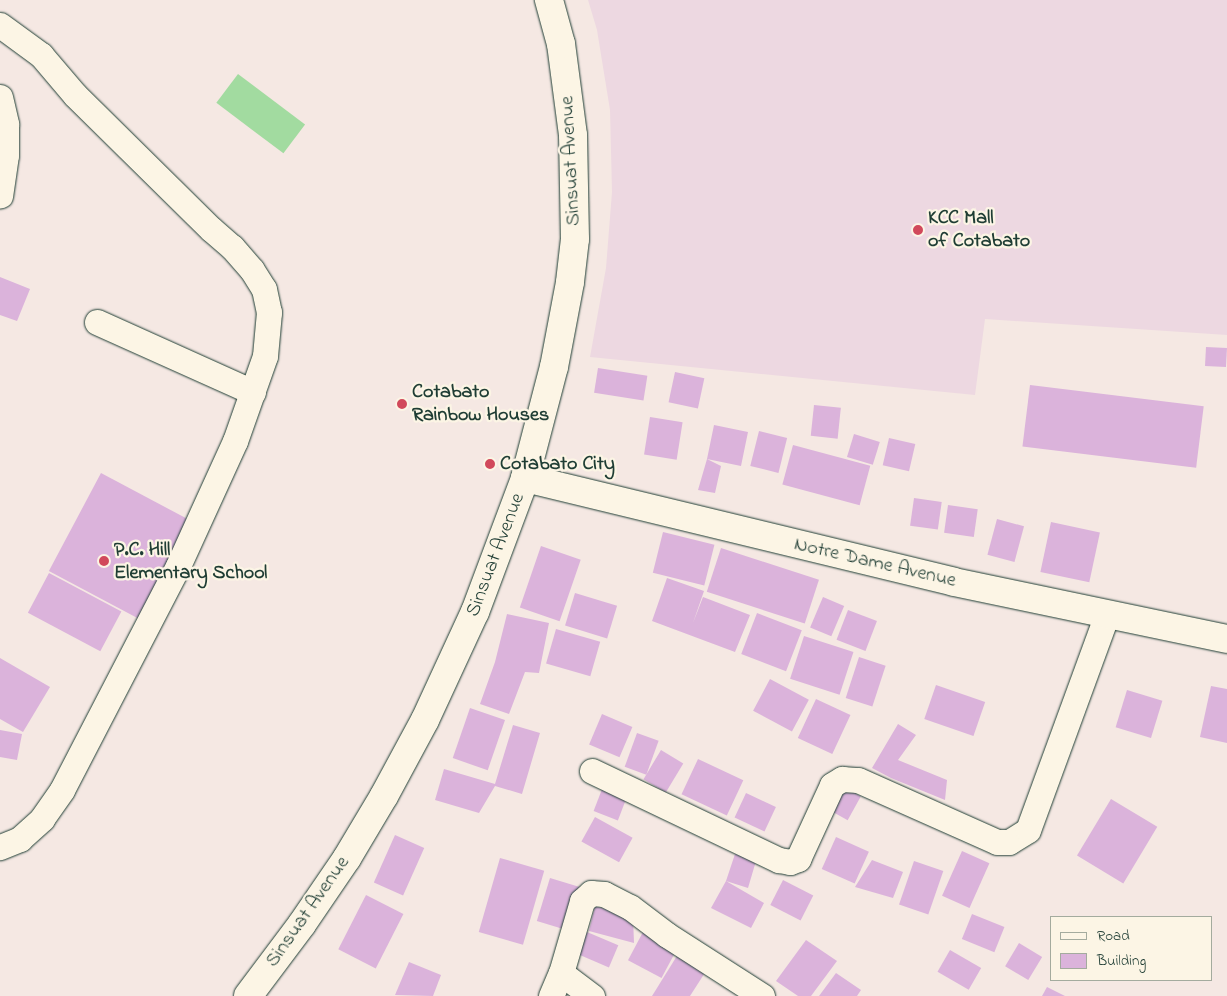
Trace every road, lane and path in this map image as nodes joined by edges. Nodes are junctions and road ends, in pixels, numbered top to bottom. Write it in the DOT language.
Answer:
graph roads {
  1 [pos="549,0"];
  2 [pos="0,25"];
  3 [pos="0,97"];
  4 [pos="0,196"];
  5 [pos="97,322"];
  6 [pos="253,392"];
  7 [pos="525,478"];
  8 [pos="1108,614"];
  9 [pos="1227,639"];
  10 [pos="592,771"];
  11 [pos="0,847"];
  12 [pos="561,973"];
  13 [pos="248,996"];
  14 [pos="551,996"];
  15 [pos="592,996"];
  16 [pos="762,996"];
  1 -- 7 [label="main road, Sinsuat Avenue"];
  2 -- 6 [label="street"];
  3 -- 4 [label="street"];
  5 -- 6 [label="street"];
  6 -- 11 [label="street"];
  7 -- 8 [label="main road, Notre Dame Avenue"];
  7 -- 13 [label="main road, Sinsuat Avenue"];
  8 -- 9 [label="main road, Notre Dame Avenue"];
  8 -- 10 [label="street"];
  12 -- 14 [label="street"];
  12 -- 15 [label="street"];
  12 -- 16 [label="street"];
}
